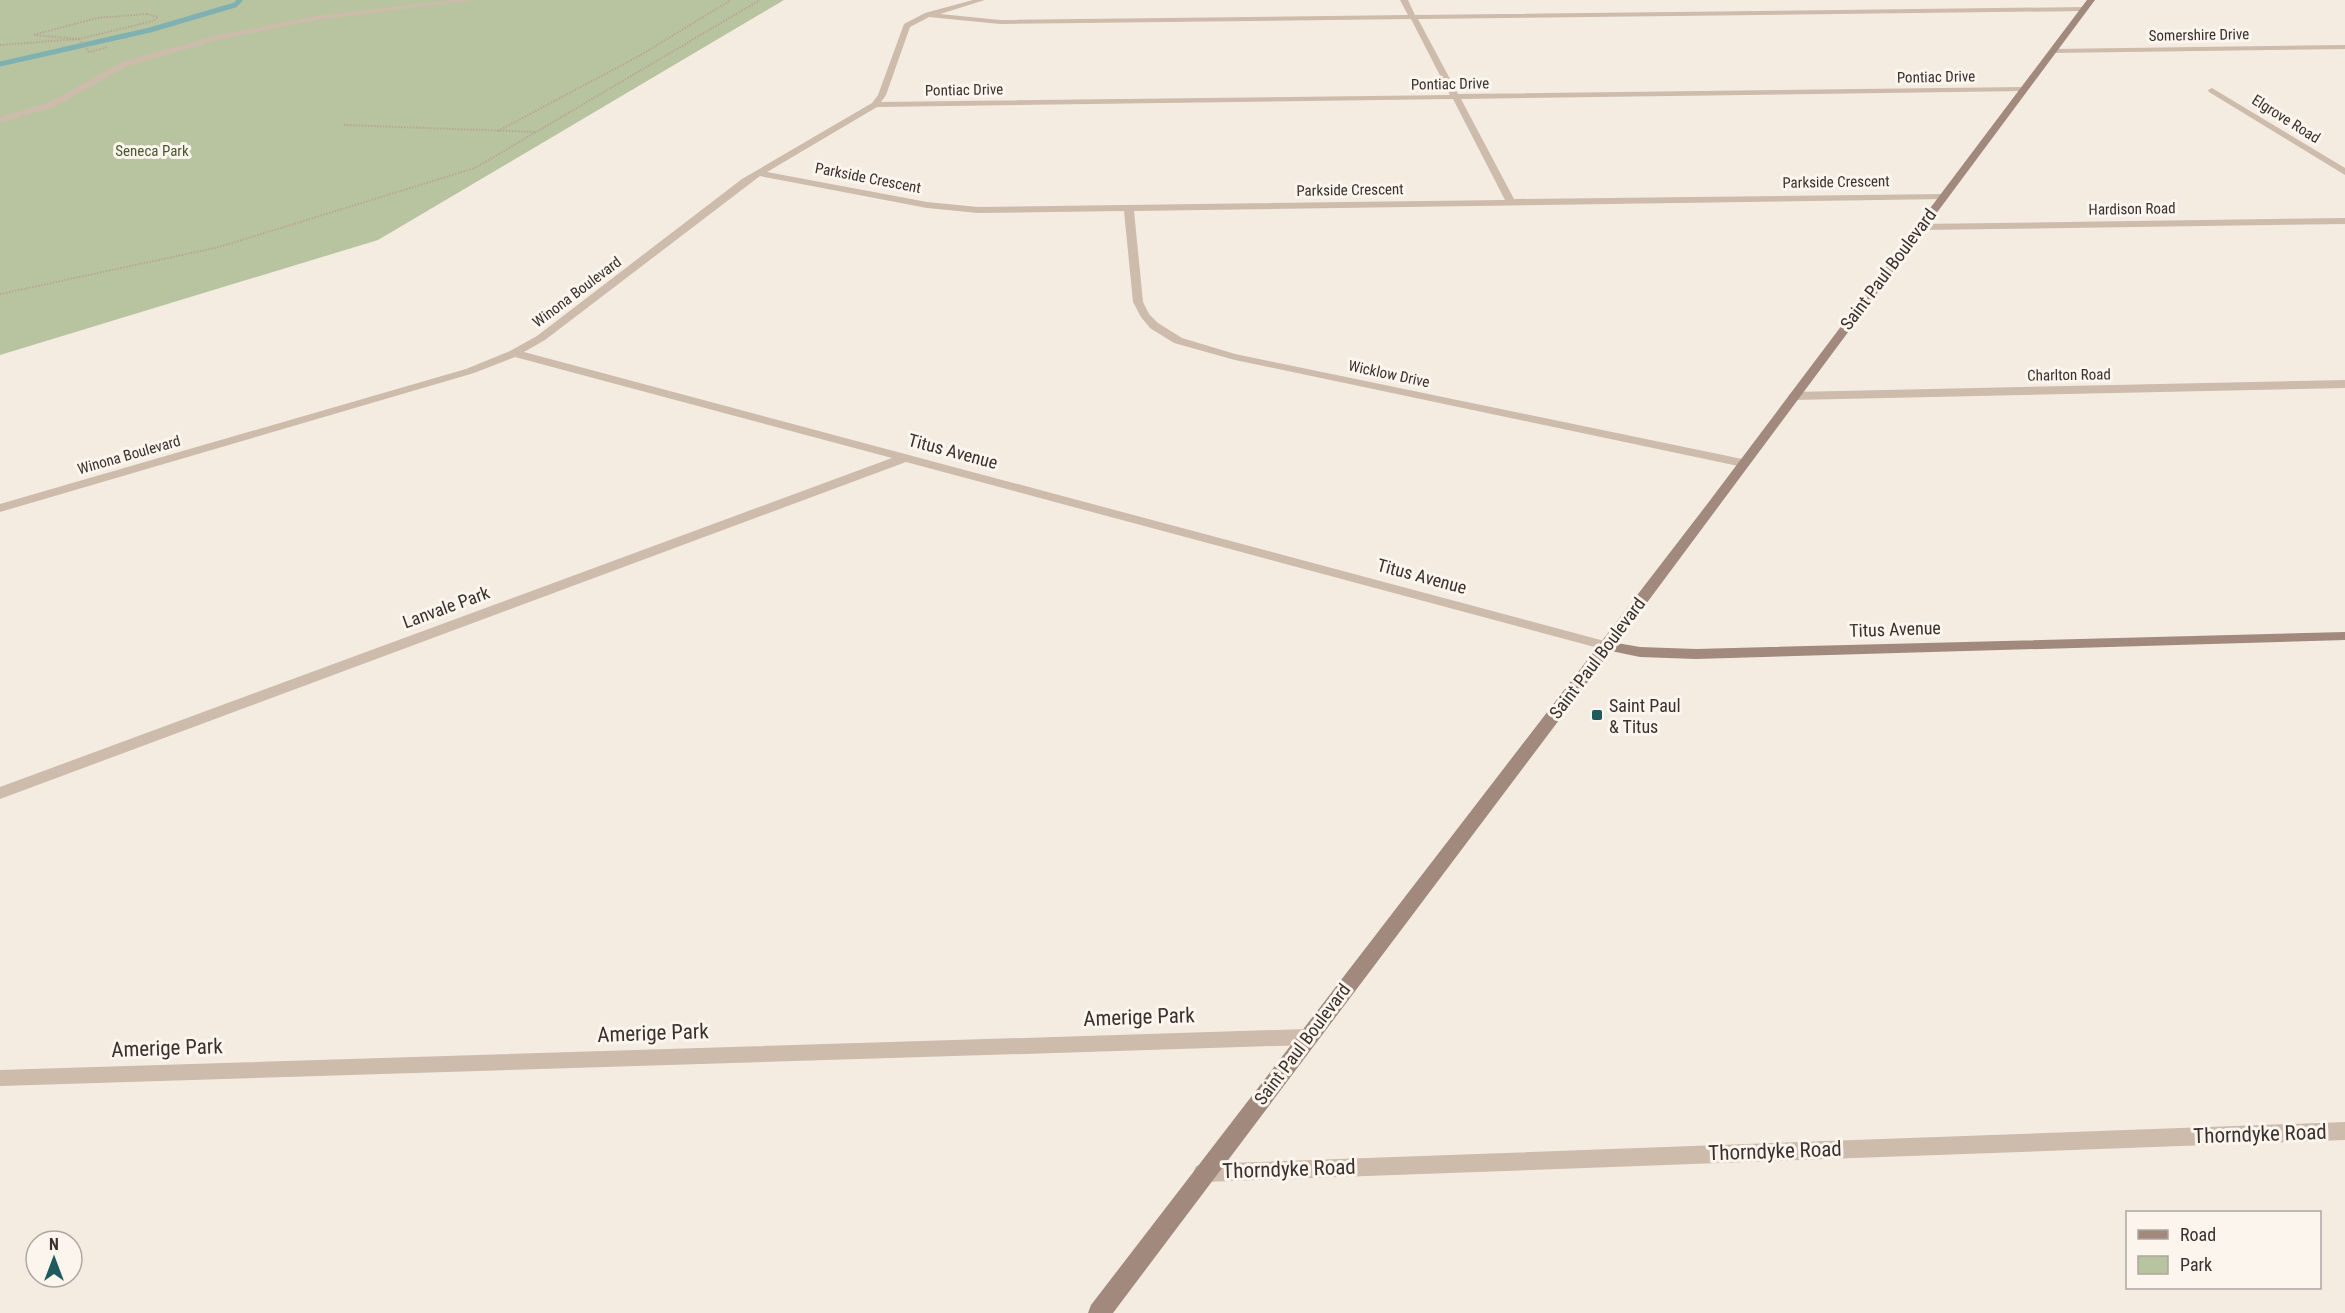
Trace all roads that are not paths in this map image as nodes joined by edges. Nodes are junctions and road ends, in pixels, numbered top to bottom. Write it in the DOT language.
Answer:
graph roads {
  1 [pos="471,0"];
  2 [pos="981,0"];
  3 [pos="1404,0"];
  4 [pos="2088,5"];
  5 [pos="928,15"];
  6 [pos="1413,17"];
  7 [pos="2345,47"];
  8 [pos="2053,51"];
  9 [pos="2024,89"];
  10 [pos="2212,90"];
  11 [pos="1458,97"];
  12 [pos="875,105"];
  13 [pos="0,120"];
  14 [pos="2345,172"];
  15 [pos="760,173"];
  16 [pos="1944,195"];
  17 [pos="1511,202"];
  18 [pos="1129,208"];
  19 [pos="2345,221"];
  20 [pos="1920,227"];
  21 [pos="514,353"];
  22 [pos="2345,384"];
  23 [pos="1794,396"];
  24 [pos="905,458"];
  25 [pos="1743,463"];
  26 [pos="0,508"];
  27 [pos="2345,636"];
  28 [pos="1607,646"];
  29 [pos="0,793"];
  30 [pos="1307,1037"];
  31 [pos="0,1078"];
  32 [pos="2345,1131"];
  33 [pos="1204,1173"];
  34 [pos="1099,1313"];
  1 -- 13 [label="street"];
  2 -- 5 [label="street"];
  3 -- 6 [label="street"];
  4 -- 6 [label="street"];
  4 -- 8 [label="main road, Saint Paul Boulevard"];
  5 -- 6 [label="street"];
  5 -- 12 [label="street"];
  6 -- 11 [label="street"];
  7 -- 8 [label="street, Somershire Drive"];
  8 -- 9 [label="main road, Saint Paul Boulevard"];
  9 -- 11 [label="street, Pontiac Drive"];
  9 -- 16 [label="main road, Saint Paul Boulevard"];
  10 -- 14 [label="street, Elgrove Road"];
  11 -- 12 [label="street, Pontiac Drive"];
  11 -- 17 [label="street"];
  12 -- 15 [label="street, Winona Boulevard"];
  15 -- 18 [label="street, Parkside Crescent"];
  15 -- 21 [label="street, Winona Boulevard"];
  16 -- 17 [label="street, Parkside Crescent"];
  16 -- 20 [label="main road, Saint Paul Boulevard"];
  17 -- 18 [label="street, Parkside Crescent"];
  18 -- 25 [label="street, Wicklow Drive"];
  19 -- 20 [label="street, Hardison Road"];
  20 -- 23 [label="main road, Saint Paul Boulevard"];
  21 -- 24 [label="street, Titus Avenue"];
  21 -- 26 [label="street, Winona Boulevard"];
  22 -- 23 [label="street, Charlton Road"];
  23 -- 25 [label="main road, Saint Paul Boulevard"];
  24 -- 28 [label="street, Titus Avenue"];
  24 -- 29 [label="street, Lanvale Park"];
  25 -- 28 [label="main road, Saint Paul Boulevard"];
  27 -- 28 [label="main road, Titus Avenue"];
  28 -- 30 [label="main road, Saint Paul Boulevard"];
  30 -- 31 [label="street, Amerige Park"];
  30 -- 33 [label="main road, Saint Paul Boulevard"];
  32 -- 33 [label="street, Thorndyke Road"];
  33 -- 34 [label="main road, Saint Paul Boulevard"];
}
